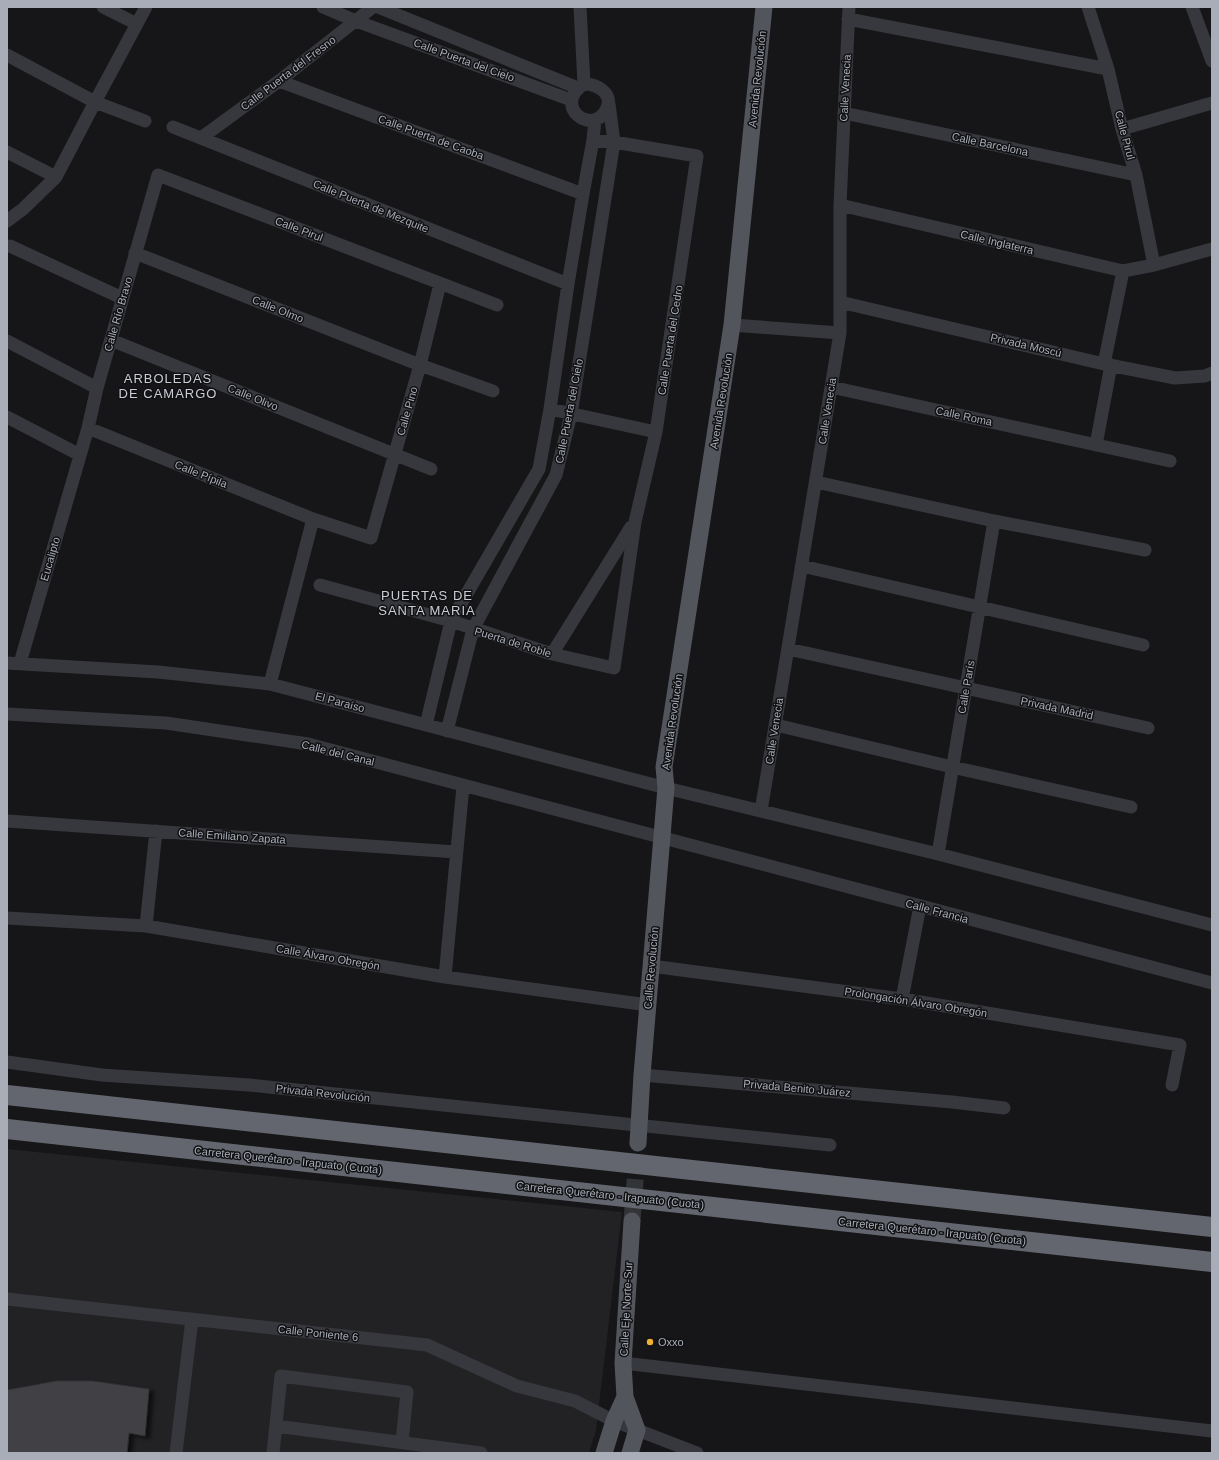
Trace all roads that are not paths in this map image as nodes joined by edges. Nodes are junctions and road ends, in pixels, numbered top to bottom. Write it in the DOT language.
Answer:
graph roads {
  1 [pos="103,7"];
  2 [pos="146,7"];
  3 [pos="323,7"];
  4 [pos="373,7"];
  5 [pos="378,7"];
  6 [pos="580,7"];
  7 [pos="764,7"];
  8 [pos="1088,7"];
  9 [pos="1192,7"];
  10 [pos="849,13"];
  11 [pos="356,21"];
  12 [pos="137,24"];
  13 [pos="7,55"];
  14 [pos="1212,61"];
  15 [pos="1108,69"];
  16 [pos="279,81"];
  17 [pos="581,86"];
  18 [pos="571,100"];
  19 [pos="94,102"];
  20 [pos="1212,103"];
  21 [pos="609,104"];
  22 [pos="844,113"];
  23 [pos="595,120"];
  24 [pos="145,121"];
  25 [pos="173,127"];
  26 [pos="1122,129"];
  27 [pos="201,138"];
  28 [pos="593,140"];
  29 [pos="614,142"];
  30 [pos="7,152"];
  31 [pos="1136,174"];
  32 [pos="158,175"];
  33 [pos="56,177"];
  34 [pos="583,194"];
  35 [pos="840,205"];
  36 [pos="7,221"];
  37 [pos="10,246"];
  38 [pos="1212,249"];
  39 [pos="135,253"];
  40 [pos="1154,265"];
  41 [pos="1123,271"];
  42 [pos="440,284"];
  43 [pos="568,284"];
  44 [pos="122,298"];
  45 [pos="840,302"];
  46 [pos="498,305"];
  47 [pos="732,325"];
  48 [pos="840,333"];
  49 [pos="111,340"];
  50 [pos="7,342"];
  51 [pos="1107,364"];
  52 [pos="420,365"];
  53 [pos="1210,377"];
  54 [pos="831,387"];
  55 [pos="97,388"];
  56 [pos="493,391"];
  57 [pos="550,410"];
  58 [pos="571,414"];
  59 [pos="7,417"];
  60 [pos="88,428"];
  61 [pos="656,432"];
  62 [pos="1096,445"];
  63 [pos="395,454"];
  64 [pos="80,455"];
  65 [pos="1170,461"];
  66 [pos="431,469"];
  67 [pos="816,482"];
  68 [pos="313,519"];
  69 [pos="994,520"];
  70 [pos="634,522"];
  71 [pos="372,538"];
  72 [pos="1145,550"];
  73 [pos="802,566"];
  74 [pos="320,585"];
  75 [pos="980,607"];
  76 [pos="451,621"];
  77 [pos="473,629"];
  78 [pos="1143,645"];
  79 [pos="788,649"];
  80 [pos="552,654"];
  81 [pos="7,663"];
  82 [pos="20,663"];
  83 [pos="614,668"];
  84 [pos="270,684"];
  85 [pos="966,688"];
  86 [pos="7,714"];
  87 [pos="426,725"];
  88 [pos="776,725"];
  89 [pos="1148,728"];
  90 [pos="448,731"];
  91 [pos="952,767"];
  92 [pos="463,786"];
  93 [pos="666,791"];
  94 [pos="1131,807"];
  95 [pos="761,811"];
  96 [pos="7,821"];
  97 [pos="156,831"];
  98 [pos="662,834"];
  99 [pos="456,852"];
  100 [pos="938,854"];
  101 [pos="920,906"];
  102 [pos="7,918"];
  103 [pos="1212,925"];
  104 [pos="146,926"];
  105 [pos="651,966"];
  106 [pos="445,977"];
  107 [pos="1212,983"];
  108 [pos="902,999"];
  109 [pos="648,1005"];
  110 [pos="7,1062"];
  111 [pos="642,1074"];
  112 [pos="1172,1085"];
  113 [pos="7,1095"];
  114 [pos="1004,1108"];
  115 [pos="639,1126"];
  116 [pos="7,1129"];
  117 [pos="638,1143"];
  118 [pos="830,1145"];
  119 [pos="632,1221"];
  120 [pos="1212,1227"];
  121 [pos="1212,1262"];
  122 [pos="7,1298"];
  123 [pos="192,1319"];
  124 [pos="623,1363"];
  125 [pos="625,1397"];
  126 [pos="614,1421"];
  127 [pos="276,1426"];
  128 [pos="637,1430"];
  129 [pos="1212,1431"];
  130 [pos="402,1442"];
  131 [pos="176,1453"];
  132 [pos="273,1453"];
  133 [pos="481,1453"];
  134 [pos="604,1453"];
  135 [pos="630,1453"];
  136 [pos="697,1453"];
  1 -- 12 [label="street"];
  2 -- 12 [label="street"];
  3 -- 11 [label="street, Calle Puerta del Cielo"];
  4 -- 11 [label="street, Calle Puerta del Fresno"];
  5 -- 17 [label="street, Calle Puerta del Cielo"];
  6 -- 17 [label="street"];
  7 -- 47 [label="main road, Avenida Revolución"];
  8 -- 15 [label="street, Calle Pirul"];
  9 -- 14 [label="street"];
  10 -- 15 [label="street"];
  10 -- 22 [label="street, Calle Venecia"];
  11 -- 16 [label="street, Calle Puerta del Fresno"];
  11 -- 18 [label="street, Calle Puerta del Cielo"];
  12 -- 19 [label="street"];
  13 -- 19 [label="street"];
  15 -- 26 [label="street, Calle Pirul"];
  16 -- 27 [label="street, Calle Puerta del Fresno"];
  16 -- 34 [label="street, Calle Puerta de Caoba"];
  17 -- 18 [label="street"];
  17 -- 21 [label="street"];
  18 -- 23 [label="street"];
  19 -- 24 [label="street"];
  19 -- 33 [label="street"];
  20 -- 26 [label="street"];
  21 -- 23 [label="street"];
  21 -- 29 [label="street, Calle Puerta del Cielo"];
  22 -- 31 [label="street, Calle Barcelona"];
  22 -- 35 [label="street, Calle Venecia"];
  23 -- 28 [label="street, Calle Puerta del Cielo"];
  25 -- 27 [label="street, Calle Puerta de Mezquite"];
  26 -- 31 [label="street, Calle Pirul"];
  27 -- 43 [label="street, Calle Puerta de Mezquite"];
  28 -- 29 [label="street"];
  28 -- 34 [label="street, Calle Puerta del Cielo"];
  29 -- 58 [label="street, Calle Puerta del Cielo"];
  29 -- 61 [label="street, Calle Puerta del Cedro"];
  30 -- 33 [label="street"];
  31 -- 40 [label="street, Calle Pirul"];
  32 -- 39 [label="street, Calle Río Bravo"];
  32 -- 42 [label="street, Calle Pirul"];
  33 -- 36 [label="street"];
  34 -- 43 [label="street, Calle Puerta del Cielo"];
  35 -- 41 [label="street, Calle Inglaterra"];
  35 -- 45 [label="street, Calle Venecia"];
  37 -- 44 [label="street"];
  38 -- 40 [label="street, Calle Inglaterra"];
  39 -- 44 [label="street, Calle Río Bravo"];
  39 -- 52 [label="street, Calle Olmo"];
  40 -- 41 [label="street, Calle Inglaterra"];
  41 -- 51 [label="street"];
  42 -- 46 [label="street, Calle Pirul"];
  42 -- 52 [label="street, Calle Pino"];
  43 -- 57 [label="street, Calle Puerta del Cielo"];
  44 -- 49 [label="street, Calle Río Bravo"];
  45 -- 48 [label="street, Calle Venecia"];
  45 -- 51 [label="street, Privada Moscú"];
  47 -- 48 [label="street"];
  47 -- 93 [label="main road, Avenida Revolución"];
  48 -- 54 [label="street, Calle Venecia"];
  49 -- 55 [label="street, Calle Río Bravo"];
  49 -- 63 [label="street, Calle Olivo"];
  50 -- 55 [label="street"];
  51 -- 53 [label="street, Privada Moscú"];
  51 -- 62 [label="street"];
  52 -- 56 [label="street, Calle Olmo"];
  52 -- 63 [label="street, Calle Pino"];
  54 -- 62 [label="street, Calle Roma"];
  54 -- 67 [label="street, Calle Venecia"];
  55 -- 60 [label="street, Calle Río Bravo"];
  57 -- 58 [label="street"];
  57 -- 76 [label="street, Calle Puerta del Cielo"];
  58 -- 61 [label="street"];
  58 -- 77 [label="street, Calle Puerta del Cielo"];
  59 -- 64 [label="street"];
  60 -- 64 [label="street, Calle Río Bravo"];
  60 -- 68 [label="street, Calle Pípila"];
  61 -- 70 [label="street, Calle Puerta del Cedro"];
  62 -- 65 [label="street, Calle Roma"];
  63 -- 66 [label="street, Calle Olivo"];
  63 -- 71 [label="street, Calle Pino"];
  64 -- 82 [label="street, Eucalipto"];
  67 -- 69 [label="street"];
  67 -- 73 [label="street, Calle Venecia"];
  68 -- 71 [label="street, Calle Pípila"];
  68 -- 84 [label="street"];
  69 -- 72 [label="street"];
  69 -- 75 [label="street, Calle París"];
  70 -- 80 [label="street, Calle Puerta del Cedro"];
  70 -- 83 [label="street, Calle Puerta del Cedro"];
  73 -- 75 [label="street"];
  73 -- 79 [label="street, Calle Venecia"];
  74 -- 76 [label="street, Puerta de Roble"];
  75 -- 78 [label="street"];
  75 -- 85 [label="street, Calle París"];
  76 -- 77 [label="street, Puerta de Roble"];
  76 -- 87 [label="street, Calle Puerta del Cielo"];
  77 -- 80 [label="street, Puerta de Roble"];
  77 -- 90 [label="street, Calle Puerta del Cielo"];
  79 -- 85 [label="street, Privada Madrid"];
  79 -- 88 [label="street, Calle Venecia"];
  80 -- 83 [label="street, Puerta de Roble"];
  81 -- 82 [label="street, El Paraíso"];
  82 -- 84 [label="street, El Paraíso"];
  84 -- 87 [label="street, El Paraíso"];
  85 -- 89 [label="street, Privada Madrid"];
  85 -- 91 [label="street, Calle París"];
  86 -- 92 [label="street, Calle del Canal"];
  87 -- 90 [label="street, El Paraíso"];
  88 -- 91 [label="street"];
  88 -- 95 [label="street, Calle Venecia"];
  90 -- 93 [label="street, El Paraíso"];
  91 -- 94 [label="street"];
  91 -- 100 [label="street, Calle París"];
  92 -- 98 [label="street, Calle del Canal"];
  92 -- 99 [label="street"];
  93 -- 95 [label="street"];
  93 -- 98 [label="main road, Calle Revolución"];
  95 -- 100 [label="street"];
  96 -- 97 [label="street, Calle Emiliano Zapata"];
  97 -- 99 [label="street, Calle Emiliano Zapata"];
  97 -- 104 [label="street"];
  98 -- 101 [label="street, Calle Francia"];
  98 -- 105 [label="main road, Calle Revolución"];
  99 -- 106 [label="street"];
  100 -- 103 [label="street"];
  101 -- 107 [label="street, Calle Francia"];
  101 -- 108 [label="street"];
  102 -- 104 [label="street, Calle Álvaro Obregón"];
  104 -- 106 [label="street, Calle Álvaro Obregón"];
  105 -- 108 [label="street, Prolongación Álvaro Obregón"];
  105 -- 109 [label="main road, Calle Revolución"];
  106 -- 109 [label="street, Calle Álvaro Obregón"];
  108 -- 112 [label="street, Prolongación Álvaro Obregón"];
  109 -- 111 [label="main road, Calle Revolución"];
  110 -- 115 [label="street, Privada Revolución"];
  111 -- 114 [label="street, Privada Benito Juárez"];
  111 -- 115 [label="main road, Calle Revolución"];
  113 -- 120 [label="highway"];
  115 -- 117 [label="main road, Calle Revolución"];
  115 -- 118 [label="street, Privada Revolución"];
  116 -- 121 [label="highway, Carretera Querétaro - Irapuato (Cuota)"];
  119 -- 124 [label="main road, Calle Eje Norte-Sur"];
  122 -- 123 [label="street, Calle Poniente 6"];
  123 -- 126 [label="street, Calle Poniente 6"];
  123 -- 131 [label="street"];
  124 -- 125 [label="main road, Calle Eje Norte-Sur"];
  124 -- 129 [label="street"];
  125 -- 126 [label="main road, Calle Eje Norte-Sur"];
  125 -- 128 [label="main road, Calle Eje Norte-Sur"];
  126 -- 128 [label="street, Calle Poniente 6"];
  126 -- 134 [label="main road, Calle Eje Norte-Sur"];
  127 -- 130 [label="street"];
  127 -- 130 [label="street"];
  127 -- 132 [label="street"];
  128 -- 135 [label="main road"];
  128 -- 136 [label="street, Calle Poniente 6"];
  130 -- 133 [label="street"];
}
